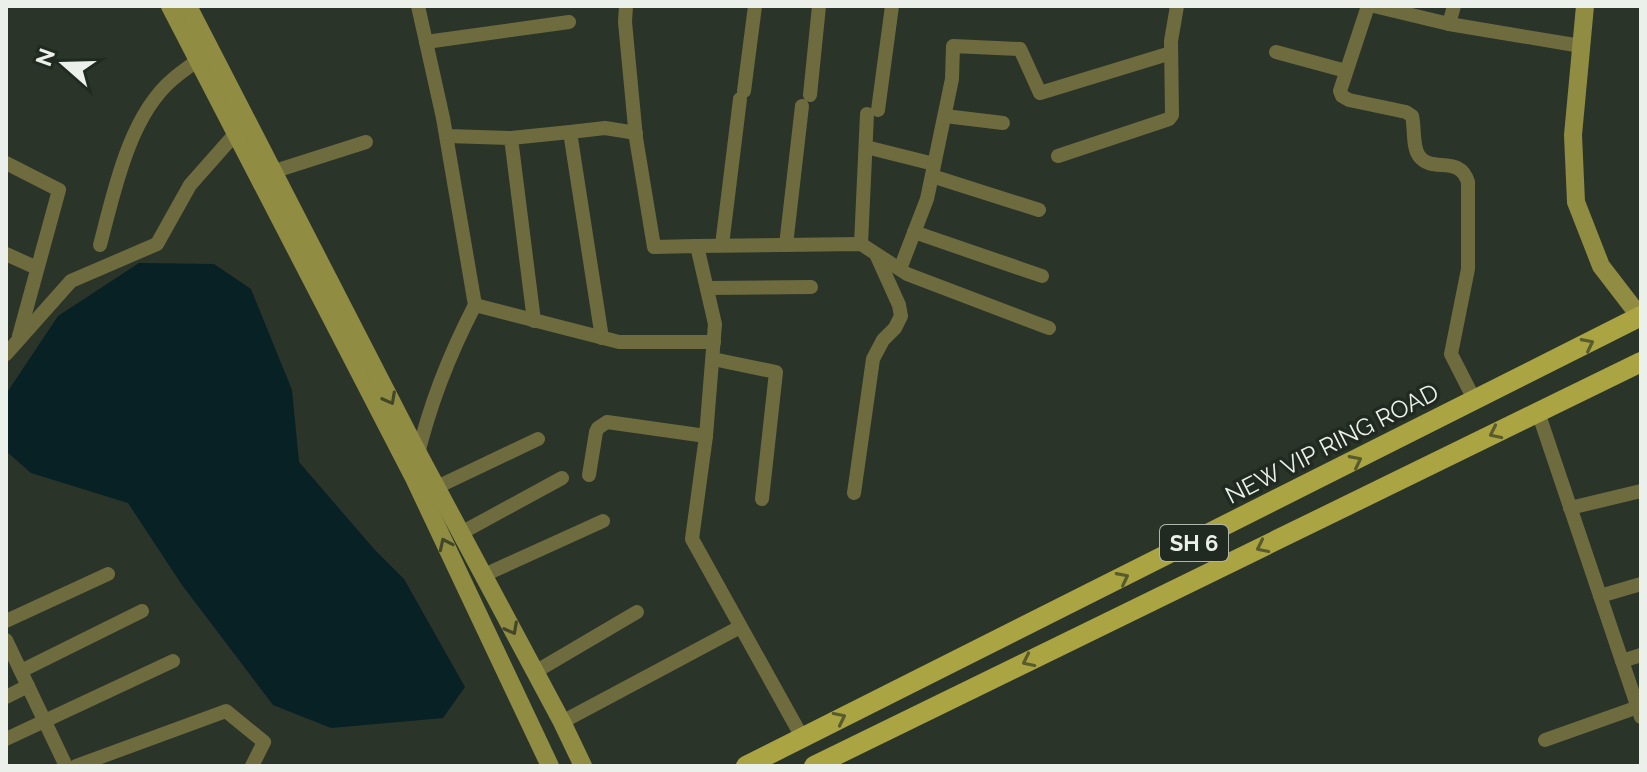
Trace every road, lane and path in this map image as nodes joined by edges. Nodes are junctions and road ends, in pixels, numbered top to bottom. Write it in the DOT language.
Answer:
graph roads {
  1 [pos="170,6"];
  2 [pos="188,6"];
  3 [pos="418,6"];
  4 [pos="626,6"];
  5 [pos="755,6"];
  6 [pos="819,6"];
  7 [pos="892,6"];
  8 [pos="1177,6"];
  9 [pos="1368,6"];
  10 [pos="1374,6"];
  11 [pos="1454,6"];
  12 [pos="1585,6"];
  13 [pos="569,22"];
  14 [pos="1449,24"];
  15 [pos="426,42"];
  16 [pos="1581,46"];
  17 [pos="1276,52"];
  18 [pos="1171,53"];
  19 [pos="198,60"];
  20 [pos="1346,71"];
  21 [pos="635,110"];
  22 [pos="945,116"];
  23 [pos="1003,123"];
  24 [pos="605,128"];
  25 [pos="243,131"];
  26 [pos="570,132"];
  27 [pos="636,133"];
  28 [pos="447,136"];
  29 [pos="511,138"];
  30 [pos="366,142"];
  31 [pos="866,147"];
  32 [pos="1058,156"];
  33 [pos="6,163"];
  34 [pos="933,170"];
  35 [pos="272,172"];
  36 [pos="1039,210"];
  37 [pos="914,232"];
  38 [pos="861,244"];
  39 [pos="100,245"];
  40 [pos="722,245"];
  41 [pos="786,245"];
  42 [pos="697,246"];
  43 [pos="6,254"];
  44 [pos="876,254"];
  45 [pos="37,268"];
  46 [pos="900,269"];
  47 [pos="1042,276"];
  48 [pos="811,287"];
  49 [pos="707,288"];
  50 [pos="475,305"];
  51 [pos="1641,317"];
  52 [pos="534,321"];
  53 [pos="1049,328"];
  54 [pos="602,338"];
  55 [pos="18,340"];
  56 [pos="714,342"];
  57 [pos="6,354"];
  58 [pos="713,359"];
  59 [pos="1641,362"];
  60 [pos="1475,401"];
  61 [pos="1538,412"];
  62 [pos="706,436"];
  63 [pos="538,439"];
  64 [pos="418,453"];
  65 [pos="589,475"];
  66 [pos="413,476"];
  67 [pos="562,478"];
  68 [pos="437,487"];
  69 [pos="1641,491"];
  70 [pos="854,493"];
  71 [pos="762,499"];
  72 [pos="1570,508"];
  73 [pos="603,521"];
  74 [pos="461,533"];
  75 [pos="108,574"];
  76 [pos="484,575"];
  77 [pos="1641,584"];
  78 [pos="1600,596"];
  79 [pos="1087,597"];
  80 [pos="142,611"];
  81 [pos="637,612"];
  82 [pos="6,621"];
  83 [pos="1101,626"];
  84 [pos="740,627"];
  85 [pos="6,640"];
  86 [pos="1641,655"];
  87 [pos="173,661"];
  88 [pos="1622,661"];
  89 [pos="21,671"];
  90 [pos="535,672"];
  91 [pos="28,686"];
  92 [pos="6,697"];
  93 [pos="880,698"];
  94 [pos="1639,712"];
  95 [pos="562,722"];
  96 [pos="45,723"];
  97 [pos="896,726"];
  98 [pos="802,737"];
  99 [pos="6,739"];
  100 [pos="1545,740"];
  101 [pos="66,766"];
  102 [pos="76,766"];
  103 [pos="252,766"];
  104 [pos="550,766"];
  105 [pos="583,766"];
  106 [pos="746,766"];
  107 [pos="814,766"];
  1 -- 19 [label="street"];
  2 -- 25 [label="street"];
  3 -- 15 [label="street"];
  4 -- 21 [label="street"];
  5 -- 40 [label="street"];
  6 -- 41 [label="street"];
  7 -- 31 [label="street"];
  8 -- 18 [label="street"];
  9 -- 20 [label="street"];
  10 -- 14 [label="street"];
  11 -- 14 [label="street"];
  12 -- 16 [label="street"];
  13 -- 15 [label="street"];
  14 -- 16 [label="street"];
  15 -- 28 [label="street"];
  16 -- 51 [label="street"];
  17 -- 20 [label="street"];
  18 -- 22 [label="street"];
  18 -- 32 [label="street"];
  19 -- 25 [label="street"];
  19 -- 39 [label="street"];
  20 -- 60 [label="street"];
  21 -- 24 [label="street"];
  21 -- 27 [label="street"];
  22 -- 23 [label="street"];
  22 -- 34 [label="street"];
  24 -- 26 [label="street"];
  24 -- 27 [label="street"];
  25 -- 35 [label="street"];
  25 -- 55 [label="street"];
  25 -- 66 [label="street"];
  26 -- 29 [label="street"];
  26 -- 54 [label="street"];
  27 -- 42 [label="street"];
  28 -- 29 [label="street"];
  28 -- 50 [label="street"];
  29 -- 52 [label="street"];
  30 -- 35 [label="street"];
  31 -- 34 [label="street"];
  31 -- 38 [label="street"];
  33 -- 45 [label="street"];
  34 -- 36 [label="street"];
  34 -- 37 [label="street"];
  35 -- 64 [label="street, one-way"];
  37 -- 46 [label="street"];
  37 -- 47 [label="street"];
  38 -- 41 [label="street"];
  38 -- 44 [label="street"];
  40 -- 41 [label="street"];
  40 -- 42 [label="street"];
  42 -- 49 [label="street"];
  43 -- 45 [label="street"];
  44 -- 46 [label="street"];
  44 -- 70 [label="street"];
  45 -- 55 [label="street"];
  46 -- 53 [label="street"];
  48 -- 49 [label="street"];
  49 -- 56 [label="street"];
  50 -- 52 [label="street"];
  50 -- 64 [label="street"];
  60 -- 51 [label="main road, NEW VIP RING ROAD / SH 6, one-way"];
  52 -- 54 [label="street"];
  54 -- 56 [label="street"];
  55 -- 57 [label="street"];
  56 -- 58 [label="street"];
  58 -- 62 [label="street"];
  58 -- 71 [label="street"];
  59 -- 61 [label="main road, SH 6"];
  79 -- 60 [label="main road, NEW VIP RING ROAD / SH 6, one-way"];
  61 -- 72 [label="street"];
  61 -- 83 [label="main road, SH 6, one-way"];
  62 -- 65 [label="street"];
  62 -- 84 [label="street"];
  63 -- 68 [label="street"];
  64 -- 66 [label="street"];
  64 -- 68 [label="street"];
  104 -- 66 [label="street, one-way"];
  67 -- 74 [label="street"];
  68 -- 74 [label="street"];
  69 -- 72 [label="street"];
  72 -- 78 [label="street"];
  73 -- 76 [label="street"];
  74 -- 76 [label="street"];
  75 -- 82 [label="street"];
  76 -- 90 [label="street, one-way"];
  77 -- 78 [label="street"];
  78 -- 88 [label="street"];
  79 -- 83 [label="main road"];
  79 -- 93 [label="main road, NEW VIP RING ROAD / SH 6"];
  80 -- 89 [label="street"];
  81 -- 90 [label="street"];
  83 -- 97 [label="main road, SH 6, one-way"];
  84 -- 95 [label="street"];
  84 -- 98 [label="street"];
  85 -- 89 [label="street"];
  86 -- 88 [label="street"];
  87 -- 96 [label="street"];
  88 -- 94 [label="street"];
  89 -- 91 [label="street"];
  90 -- 95 [label="street"];
  91 -- 92 [label="street"];
  91 -- 96 [label="street"];
  93 -- 97 [label="main road"];
  98 -- 93 [label="main road, NEW VIP RING ROAD / SH 6, one-way"];
  94 -- 100 [label="street"];
  95 -- 105 [label="street"];
  96 -- 99 [label="street"];
  96 -- 101 [label="street"];
  97 -- 107 [label="main road, SH 6"];
  98 -- 106 [label="main road, NEW VIP RING ROAD / SH 6"];
  102 -- 103 [label="street"];
}
